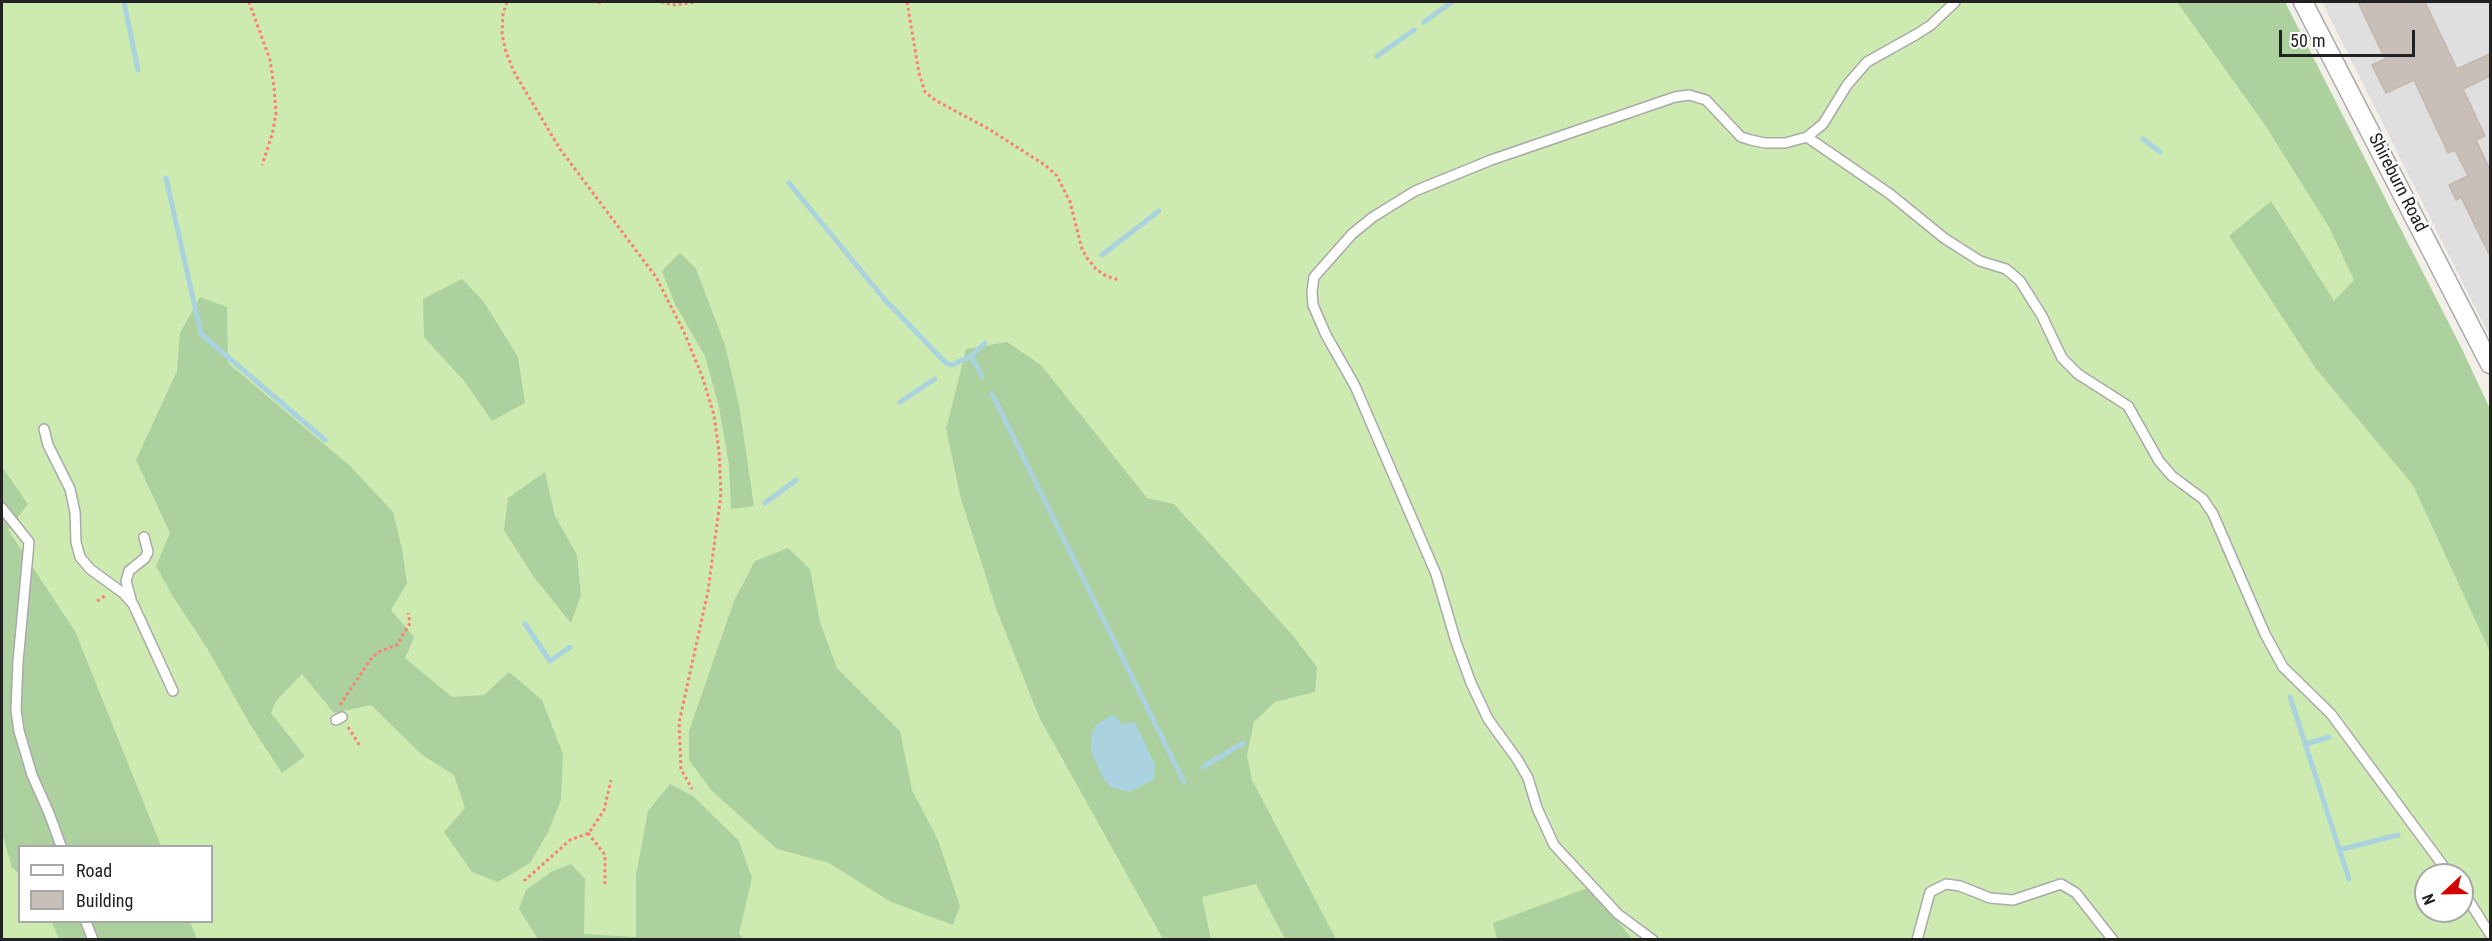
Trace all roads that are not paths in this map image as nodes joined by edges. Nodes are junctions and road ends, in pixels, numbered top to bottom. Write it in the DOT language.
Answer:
graph roads {
  1 [pos="1955,2"];
  2 [pos="2303,2"];
  3 [pos="1807,137"];
  4 [pos="2490,364"];
  5 [pos="44,429"];
  6 [pos="2,507"];
  7 [pos="144,537"];
  8 [pos="133,604"];
  9 [pos="173,691"];
  10 [pos="61,845"];
  11 [pos="2442,863"];
  12 [pos="2474,909"];
  13 [pos="87,923"];
  14 [pos="2490,934"];
  15 [pos="93,939"];
  16 [pos="1653,939"];
  17 [pos="1917,939"];
  18 [pos="2113,939"];
  1 -- 3 [label="lane"];
  2 -- 4 [label="street, Shireburn Road"];
  3 -- 11 [label="lane"];
  3 -- 16 [label="lane"];
  5 -- 8 [label="lane"];
  6 -- 10 [label="lane"];
  7 -- 8 [label="lane"];
  8 -- 9 [label="lane"];
  12 -- 14 [label="lane"];
  13 -- 15 [label="lane"];
  17 -- 18 [label="lane"];
}
